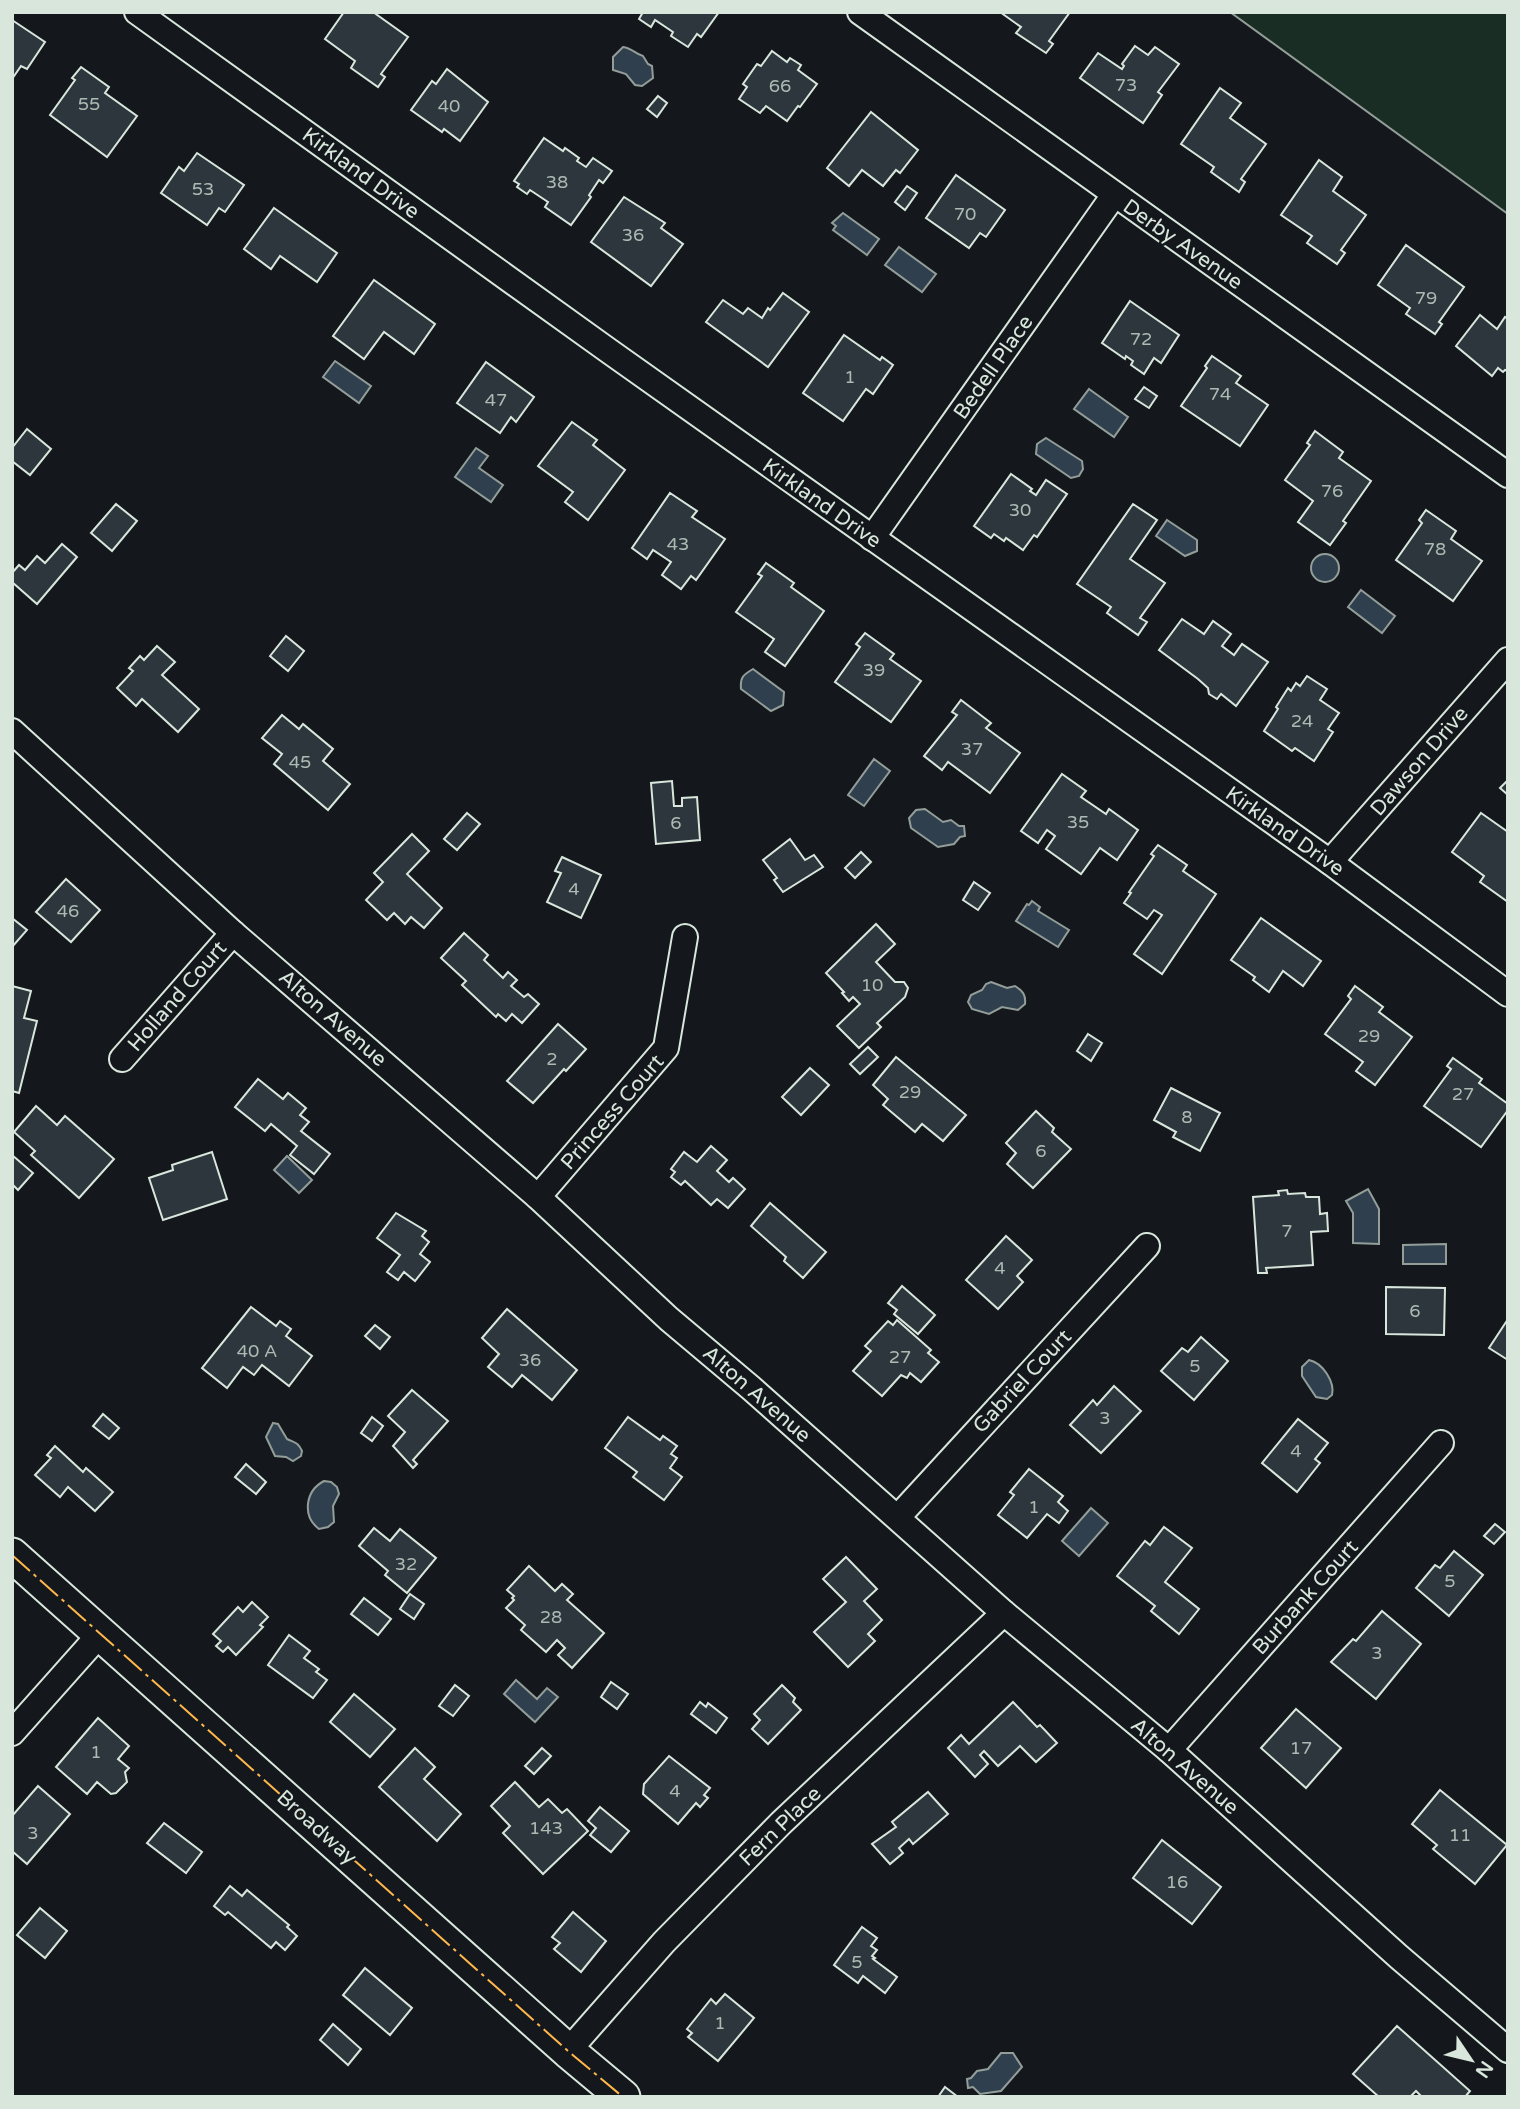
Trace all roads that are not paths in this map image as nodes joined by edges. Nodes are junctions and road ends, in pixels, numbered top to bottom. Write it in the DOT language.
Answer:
graph roads {
  1 [pos="136,12"];
  2 [pos="860,12"];
  3 [pos="1114,195"];
  4 [pos="1508,475"];
  5 [pos="872,538"];
  6 [pos="1508,660"];
  7 [pos="12,731"];
  8 [pos="1330,862"];
  9 [pos="233,933"];
  10 [pos="685,937"];
  11 [pos="1508,994"];
  12 [pos="122,1059"];
  13 [pos="538,1197"];
  14 [pos="1147,1246"];
  15 [pos="1441,1443"];
  16 [pos="898,1517"];
  17 [pos="12,1555"];
  18 [pos="1004,1613"];
  19 [pos="101,1633"];
  20 [pos="12,1733"];
  21 [pos="1168,1750"];
  22 [pos="1508,2050"];
  23 [pos="568,2051"];
  24 [pos="623,2097"];
  1 -- 5 [label="street, Kirkland Drive"];
  2 -- 3 [label="street, Derby Avenue"];
  3 -- 4 [label="street, Derby Avenue"];
  3 -- 5 [label="street, Bedell Place"];
  5 -- 8 [label="street, Kirkland Drive"];
  6 -- 8 [label="street, Dawson Drive"];
  7 -- 9 [label="street, Alton Avenue"];
  8 -- 11 [label="street, Kirkland Drive"];
  9 -- 12 [label="street, Holland Court"];
  9 -- 13 [label="street, Alton Avenue"];
  10 -- 13 [label="street, Princess Court"];
  13 -- 16 [label="street, Alton Avenue"];
  14 -- 16 [label="street, Gabriel Court"];
  15 -- 21 [label="street, Burbank Court"];
  16 -- 18 [label="street, Alton Avenue"];
  17 -- 19 [label="main road, Broadway"];
  18 -- 21 [label="street, Alton Avenue"];
  18 -- 23 [label="street, Fern Place"];
  19 -- 20 [label="street"];
  19 -- 23 [label="main road, Broadway"];
  21 -- 22 [label="street, Alton Avenue"];
  23 -- 24 [label="main road, Broadway"];
}
